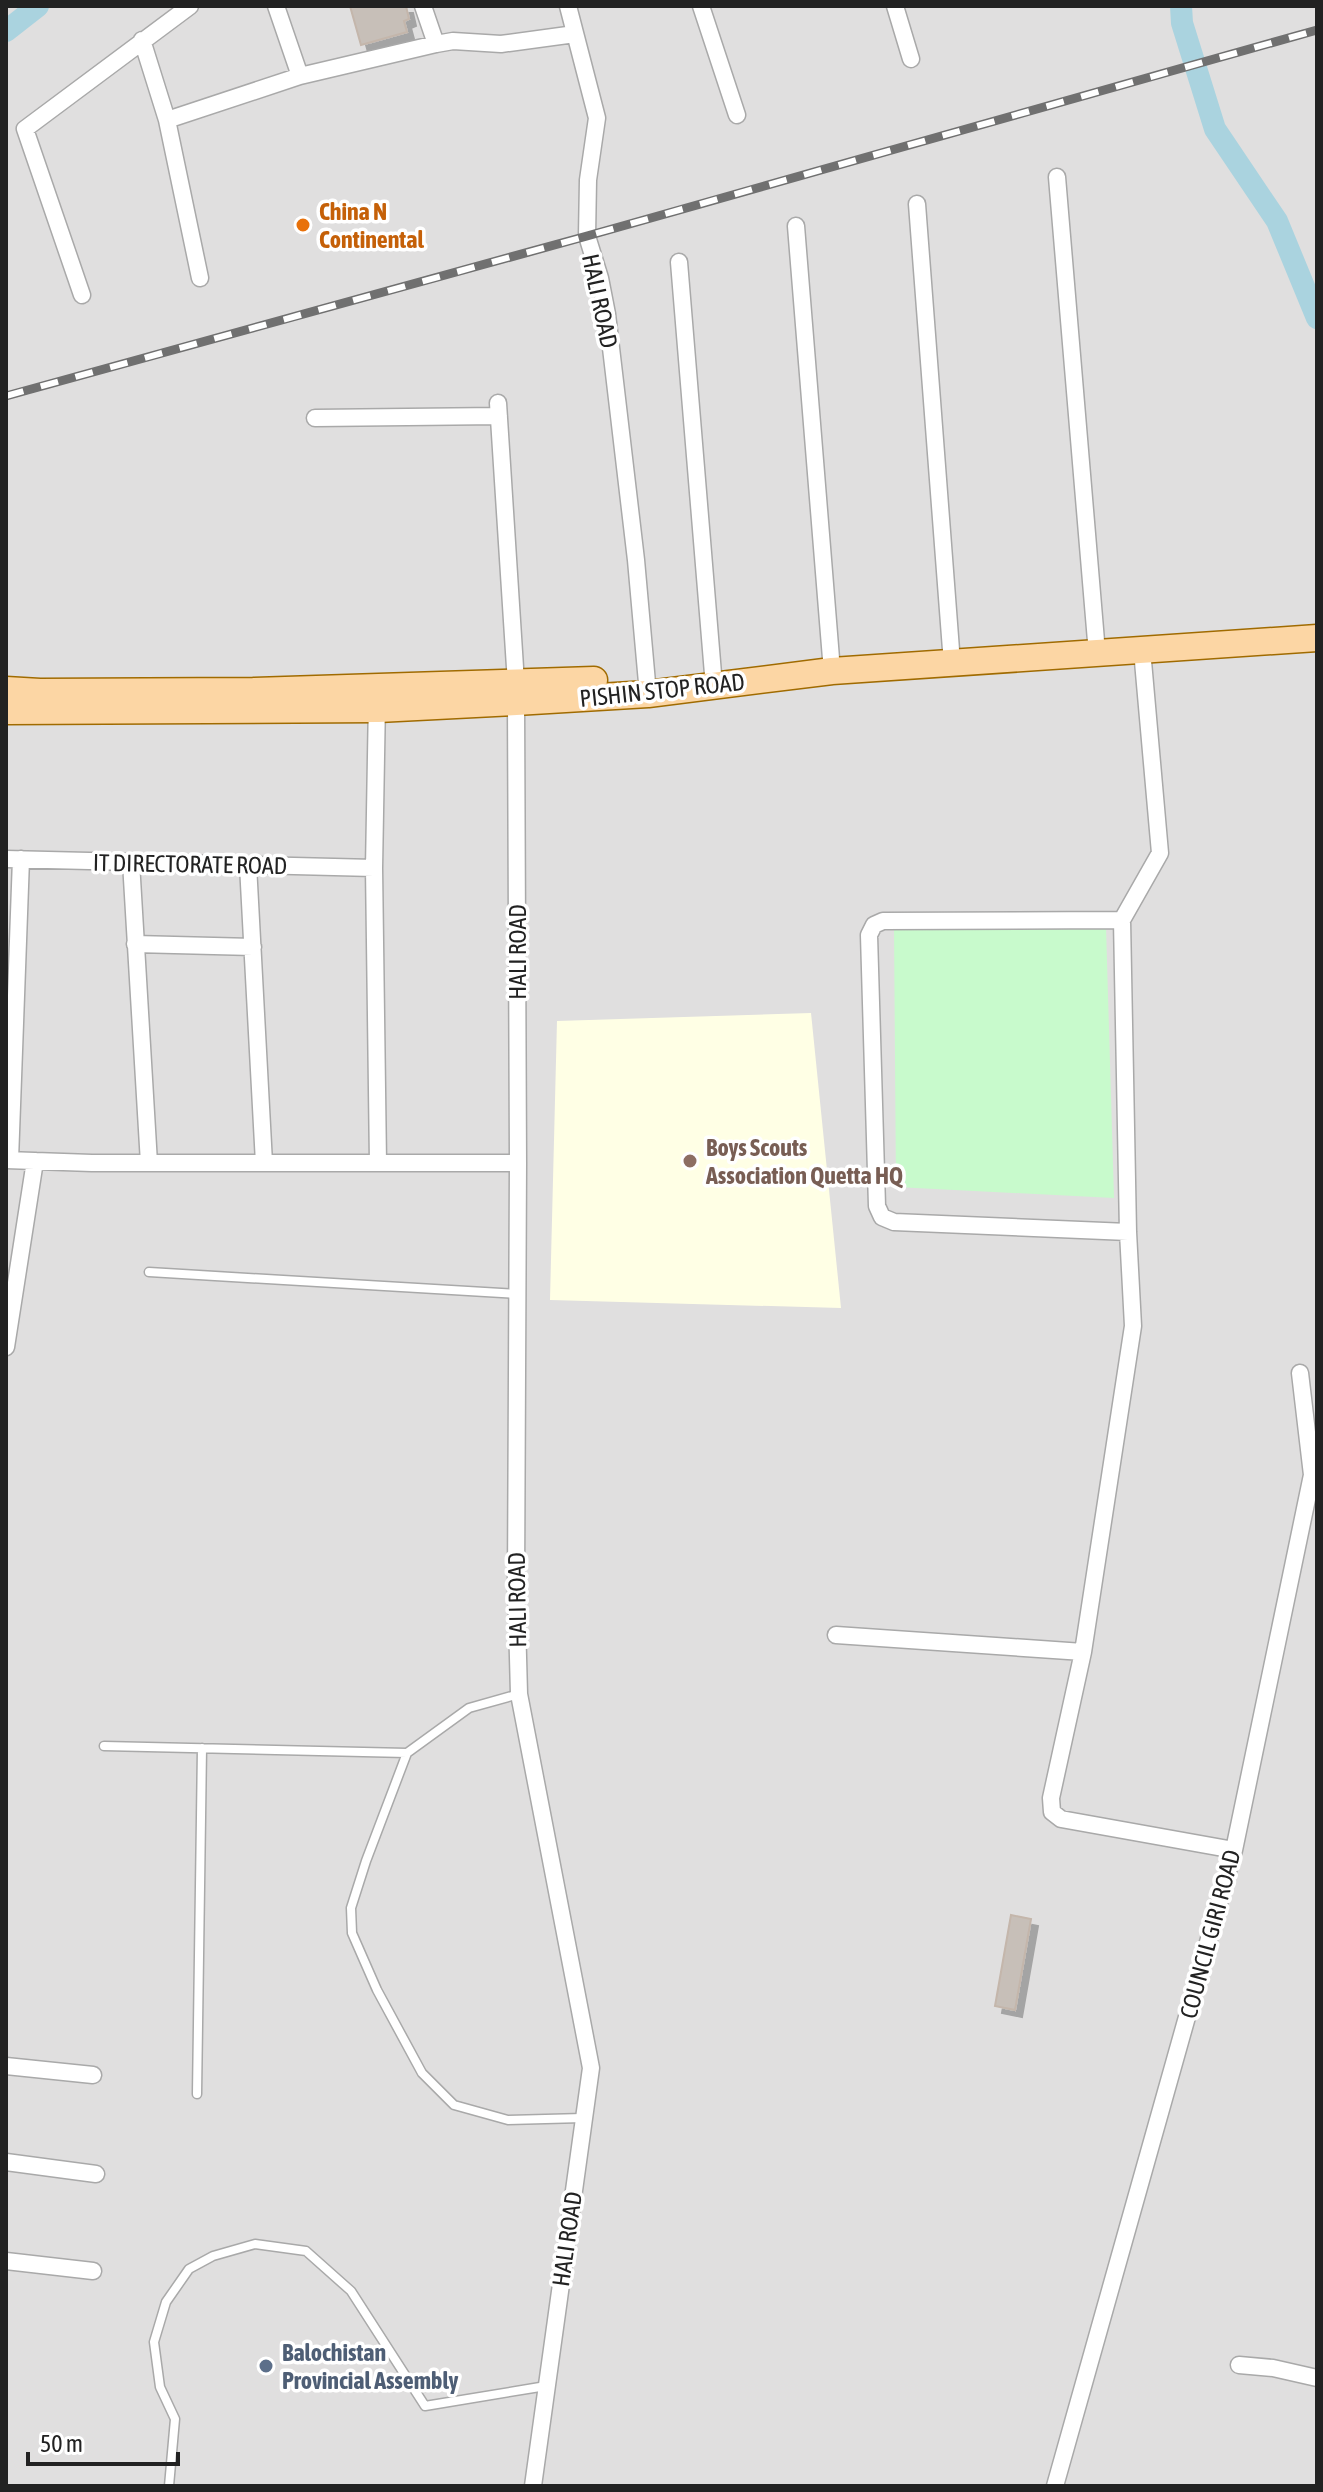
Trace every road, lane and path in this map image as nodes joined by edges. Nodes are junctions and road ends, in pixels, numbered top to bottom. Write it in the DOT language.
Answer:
graph roads {
  1 [pos="190,6"];
  2 [pos="276,6"];
  3 [pos="423,6"];
  4 [pos="568,6"];
  5 [pos="701,6"];
  6 [pos="895,6"];
  7 [pos="575,34"];
  8 [pos="142,40"];
  9 [pos="436,44"];
  10 [pos="911,59"];
  11 [pos="300,76"];
  12 [pos="737,115"];
  13 [pos="167,120"];
  14 [pos="1057,177"];
  15 [pos="917,204"];
  16 [pos="796,226"];
  17 [pos="679,262"];
  18 [pos="200,278"];
  19 [pos="82,295"];
  20 [pos="315,418"];
  21 [pos="1317,622"];
  22 [pos="1317,638"];
  23 [pos="1096,645"];
  24 [pos="1142,650"];
  25 [pos="951,656"];
  26 [pos="832,664"];
  27 [pos="714,679"];
  28 [pos="647,686"];
  29 [pos="6,690"];
  30 [pos="516,692"];
  31 [pos="377,698"];
  32 [pos="6,711"];
  33 [pos="14,859"];
  34 [pos="131,862"];
  35 [pos="248,865"];
  36 [pos="374,868"];
  37 [pos="1122,920"];
  38 [pos="135,944"];
  39 [pos="253,947"];
  40 [pos="8,1160"];
  41 [pos="35,1161"];
  42 [pos="149,1163"];
  43 [pos="264,1163"];
  44 [pos="378,1163"];
  45 [pos="518,1163"];
  46 [pos="1128,1232"];
  47 [pos="149,1272"];
  48 [pos="517,1294"];
  49 [pos="6,1347"];
  50 [pos="1300,1373"];
  51 [pos="836,1635"];
  52 [pos="1083,1652"];
  53 [pos="519,1694"];
  54 [pos="104,1746"];
  55 [pos="202,1748"];
  56 [pos="407,1753"];
  57 [pos="1234,1850"];
  58 [pos="6,2066"];
  59 [pos="93,2075"];
  60 [pos="197,2094"];
  61 [pos="584,2118"];
  62 [pos="6,2162"];
  63 [pos="96,2174"];
  64 [pos="6,2261"];
  65 [pos="93,2271"];
  66 [pos="1239,2365"];
  67 [pos="1317,2378"];
  68 [pos="547,2386"];
  69 [pos="169,2486"];
  70 [pos="533,2486"];
  71 [pos="1055,2486"];
  1 -- 8 [label="street"];
  2 -- 11 [label="street"];
  3 -- 9 [label="street"];
  4 -- 7 [label="street, HALI ROAD"];
  5 -- 12 [label="street"];
  6 -- 10 [label="street"];
  7 -- 9 [label="street"];
  7 -- 28 [label="street, HALI ROAD"];
  8 -- 13 [label="street"];
  8 -- 19 [label="street"];
  9 -- 11 [label="street"];
  11 -- 13 [label="street"];
  13 -- 18 [label="street"];
  14 -- 23 [label="street"];
  15 -- 25 [label="street"];
  16 -- 26 [label="street"];
  17 -- 27 [label="street"];
  20 -- 30 [label="street, HALI ROAD"];
  21 -- 23 [label="main road, PISHIN STOP ROAD"];
  22 -- 24 [label="main road, PISHIN STOP ROAD"];
  23 -- 24 [label="main road, PISHIN STOP ROAD"];
  23 -- 25 [label="main road, PISHIN STOP ROAD"];
  24 -- 37 [label="street"];
  25 -- 26 [label="main road, PISHIN STOP ROAD"];
  26 -- 27 [label="main road, PISHIN STOP ROAD"];
  27 -- 28 [label="main road, PISHIN STOP ROAD"];
  28 -- 30 [label="main road, PISHIN STOP ROAD"];
  29 -- 31 [label="main road, PISHIN STOP ROAD"];
  30 -- 31 [label="main road, PISHIN STOP ROAD"];
  30 -- 45 [label="street, HALI ROAD"];
  31 -- 32 [label="main road, PISHIN STOP ROAD"];
  31 -- 36 [label="street"];
  33 -- 34 [label="street, IT DIRECTORATE ROAD"];
  33 -- 40 [label="street"];
  34 -- 35 [label="street, IT DIRECTORATE ROAD"];
  34 -- 38 [label="street"];
  35 -- 36 [label="street, IT DIRECTORATE ROAD"];
  35 -- 39 [label="street"];
  36 -- 44 [label="street"];
  37 -- 46 [label="street"];
  37 -- 46 [label="street"];
  38 -- 39 [label="street"];
  38 -- 42 [label="street"];
  39 -- 43 [label="street"];
  40 -- 41 [label="street"];
  41 -- 42 [label="street"];
  41 -- 49 [label="street"];
  42 -- 43 [label="street"];
  43 -- 44 [label="street"];
  44 -- 45 [label="street"];
  45 -- 48 [label="street, HALI ROAD"];
  46 -- 52 [label="street"];
  47 -- 48 [label="lane"];
  48 -- 53 [label="street, HALI ROAD"];
  50 -- 57 [label="street, COUNCIL GIRI ROAD"];
  51 -- 52 [label="street"];
  52 -- 57 [label="street"];
  53 -- 56 [label="lane"];
  53 -- 61 [label="street, HALI ROAD"];
  54 -- 55 [label="lane"];
  55 -- 56 [label="lane"];
  55 -- 60 [label="lane"];
  56 -- 61 [label="lane"];
  57 -- 71 [label="street, COUNCIL GIRI ROAD"];
  58 -- 59 [label="street"];
  61 -- 68 [label="street, HALI ROAD"];
  62 -- 63 [label="street"];
  64 -- 65 [label="street"];
  66 -- 67 [label="street"];
  68 -- 69 [label="lane"];
  68 -- 70 [label="street, HALI ROAD"];
}
